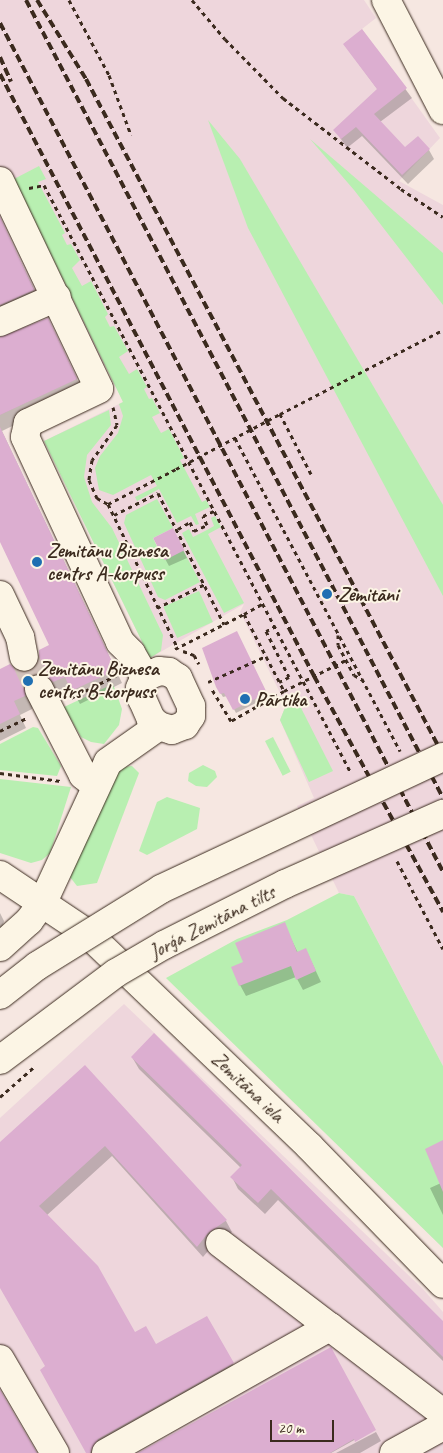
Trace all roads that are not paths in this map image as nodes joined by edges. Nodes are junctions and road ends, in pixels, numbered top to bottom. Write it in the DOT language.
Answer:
graph roads {
  1 [pos="386,0"];
  2 [pos="443,110"];
  3 [pos="0,181"];
  4 [pos="56,297"];
  5 [pos="0,322"];
  6 [pos="0,595"];
  7 [pos="15,647"];
  8 [pos="145,677"];
  9 [pos="38,689"];
  10 [pos="159,726"];
  11 [pos="443,757"];
  12 [pos="95,785"];
  13 [pos="443,814"];
  14 [pos="0,875"];
  15 [pos="43,902"];
  16 [pos="0,947"];
  17 [pos="0,995"];
  18 [pos="0,1060"];
  19 [pos="220,1243"];
  20 [pos="443,1284"];
  21 [pos="330,1326"];
  22 [pos="0,1358"];
  23 [pos="443,1413"];
  24 [pos="443,1426"];
  25 [pos="56,1453"];
  26 [pos="106,1453"];
  27 [pos="394,1453"];
  1 -- 2 [label="main road"];
  3 -- 4 [label="main road"];
  4 -- 5 [label="main road"];
  4 -- 8 [label="main road"];
  6 -- 7 [label="main road"];
  8 -- 10 [label="main road"];
  8 -- 10 [label="main road"];
  9 -- 12 [label="main road"];
  10 -- 12 [label="main road"];
  11 -- 17 [label="main road, bridge"];
  12 -- 15 [label="main road"];
  13 -- 18 [label="main road, Jorģa Zemitāna tilts, bridge"];
  14 -- 15 [label="main road, Zemitāna iela"];
  15 -- 16 [label="main road"];
  15 -- 20 [label="main road, Zemitāna iela"];
  19 -- 21 [label="main road"];
  21 -- 23 [label="main road"];
  21 -- 26 [label="main road"];
  22 -- 25 [label="main road"];
  24 -- 27 [label="main road"];
}
